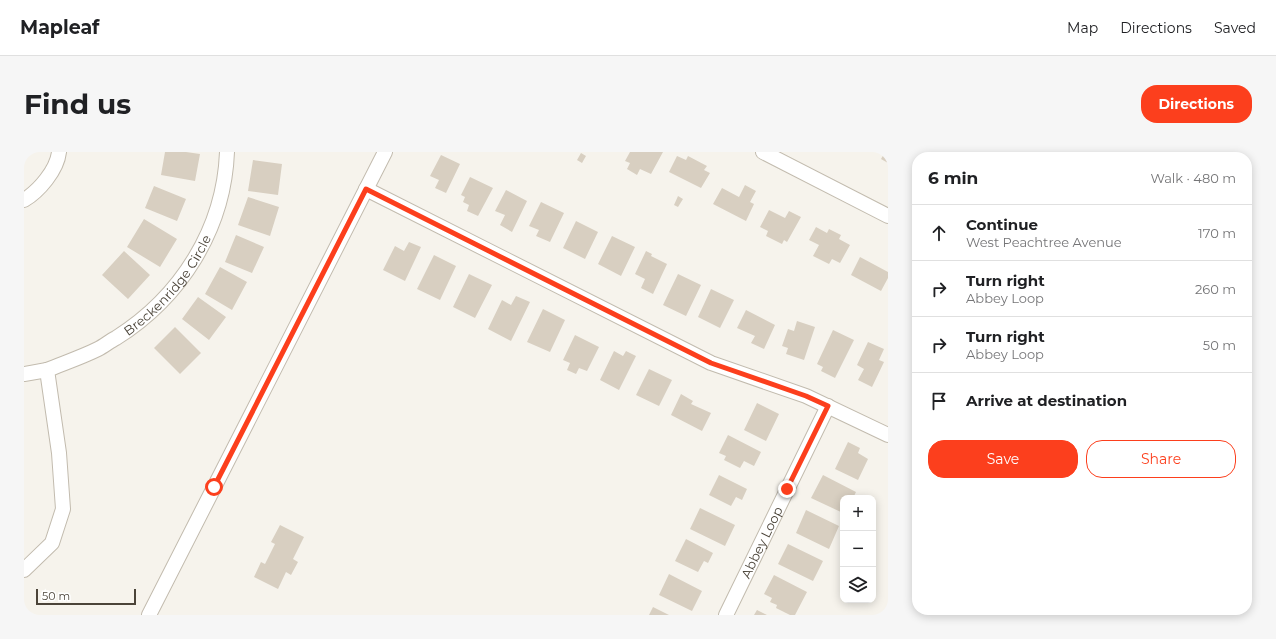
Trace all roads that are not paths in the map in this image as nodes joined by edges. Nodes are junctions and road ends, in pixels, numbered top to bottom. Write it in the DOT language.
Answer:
graph roads {
  1 [pos="59,152"];
  2 [pos="227,152"];
  3 [pos="385,152"];
  4 [pos="763,152"];
  5 [pos="366,189"];
  6 [pos="24,200"];
  7 [pos="888,216"];
  8 [pos="47,370"];
  9 [pos="24,374"];
  10 [pos="828,406"];
  11 [pos="888,435"];
  12 [pos="24,570"];
  13 [pos="149,615"];
  14 [pos="726,615"];
  1 -- 6 [label="street"];
  2 -- 8 [label="street, Breckenridge Circle"];
  3 -- 5 [label="street"];
  4 -- 7 [label="street"];
  5 -- 10 [label="street"];
  5 -- 13 [label="street"];
  8 -- 9 [label="street, Breckenridge Circle"];
  8 -- 12 [label="street"];
  10 -- 11 [label="street"];
  10 -- 14 [label="street, Abbey Loop"];
}
